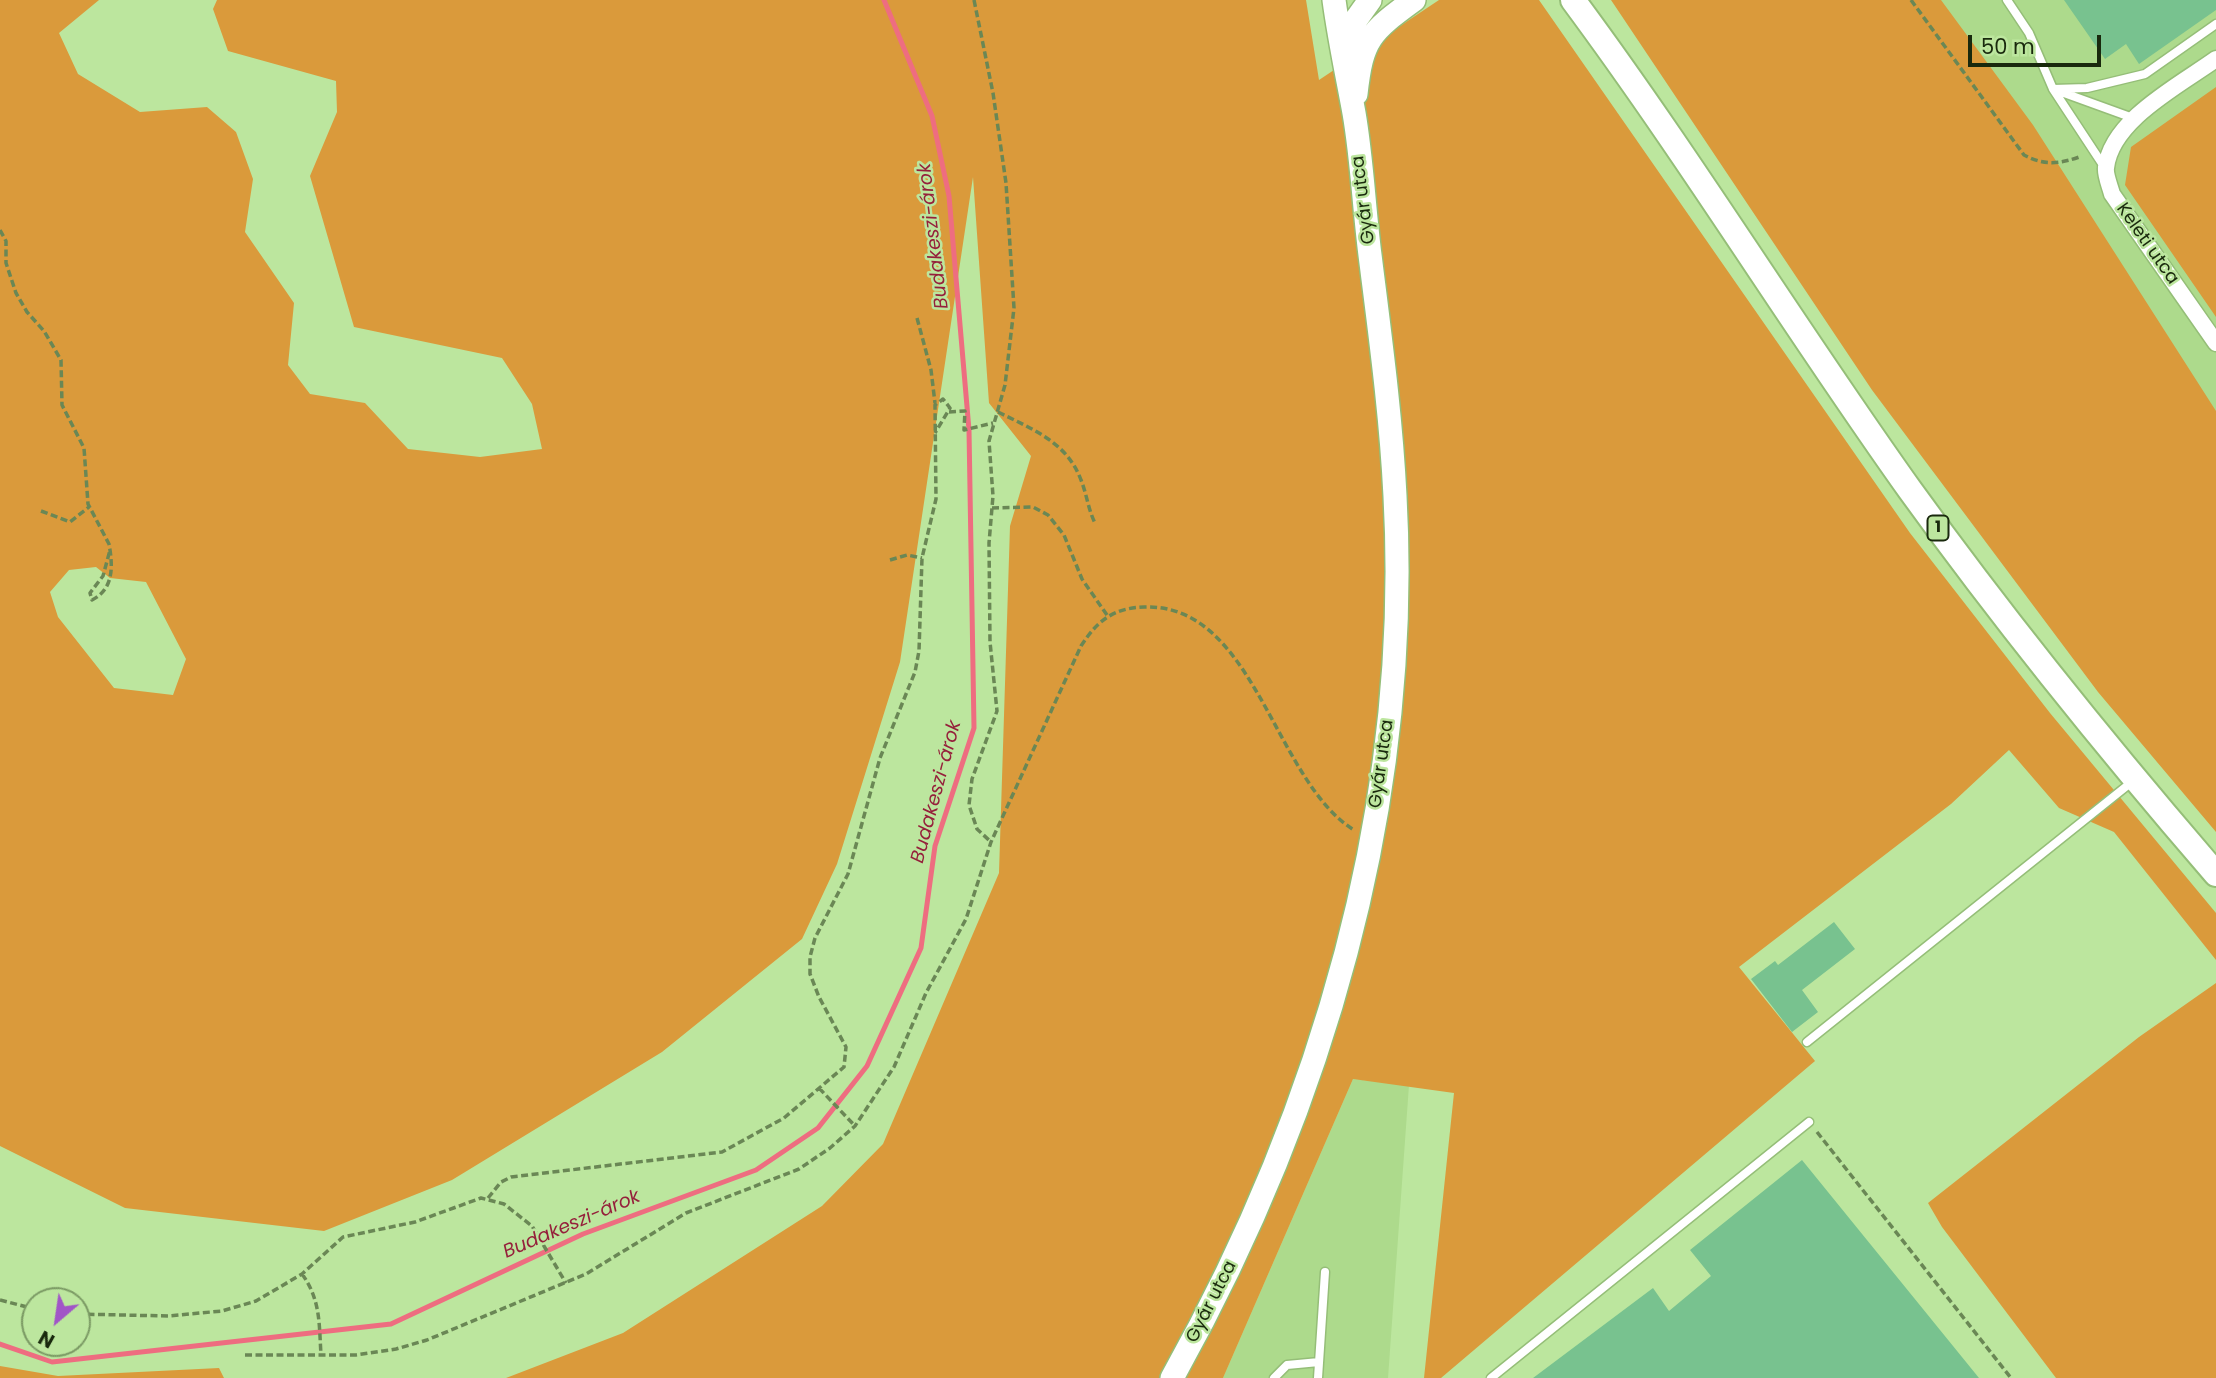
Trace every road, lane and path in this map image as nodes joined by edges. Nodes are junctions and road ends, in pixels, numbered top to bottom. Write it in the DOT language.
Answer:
graph roads {
  1 [pos="974,0"];
  2 [pos="1334,0"];
  3 [pos="1370,0"];
  4 [pos="1414,0"];
  5 [pos="1573,0"];
  6 [pos="1581,0"];
  7 [pos="1910,0"];
  8 [pos="2007,0"];
  9 [pos="2216,24"];
  10 [pos="1592,25"];
  11 [pos="1341,57"];
  12 [pos="2216,60"];
  13 [pos="2053,89"];
  14 [pos="1354,114"];
  15 [pos="2133,118"];
  16 [pos="2093,150"];
  17 [pos="2105,169"];
  18 [pos="0,230"];
  19 [pos="917,318"];
  20 [pos="2216,343"];
  21 [pos="935,405"];
  22 [pos="998,412"];
  23 [pos="947,413"];
  24 [pos="993,423"];
  25 [pos="934,433"];
  26 [pos="89,507"];
  27 [pos="992,508"];
  28 [pos="41,511"];
  29 [pos="1095,523"];
  30 [pos="110,550"];
  31 [pos="922,558"];
  32 [pos="890,560"];
  33 [pos="1107,615"];
  34 [pos="2136,779"];
  35 [pos="1371,838"];
  36 [pos="991,842"];
  37 [pos="2216,874"];
  38 [pos="1807,1042"];
  39 [pos="819,1088"];
  40 [pos="1809,1122"];
  41 [pos="855,1126"];
  42 [pos="488,1198"];
  43 [pos="1325,1272"];
  44 [pos="302,1274"];
  45 [pos="566,1283"];
  46 [pos="0,1300"];
  47 [pos="21,1305"];
  48 [pos="91,1314"];
  49 [pos="244,1355"];
  50 [pos="321,1356"];
  51 [pos="1319,1362"];
  52 [pos="1172,1378"];
  53 [pos="1273,1378"];
  54 [pos="1318,1378"];
  55 [pos="1491,1378"];
  56 [pos="2011,1378"];
  1 -- 22 [label="path"];
  2 -- 11 [label="main road, Gyár utca"];
  3 -- 11 [label="main road"];
  4 -- 14 [label="main road, Gyár utca"];
  5 -- 10 [label="main road, 1"];
  6 -- 10 [label="main road"];
  7 -- 16 [label="path"];
  8 -- 13 [label="lane"];
  9 -- 13 [label="lane"];
  10 -- 34 [label="main road, 1"];
  11 -- 14 [label="main road, Gyár utca"];
  12 -- 15 [label="street"];
  13 -- 15 [label="lane"];
  13 -- 16 [label="lane"];
  14 -- 35 [label="main road, Gyár utca"];
  15 -- 17 [label="street"];
  16 -- 17 [label="lane"];
  17 -- 20 [label="street, Keleti utca"];
  18 -- 26 [label="path"];
  19 -- 21 [label="path"];
  21 -- 23 [label="path"];
  21 -- 25 [label="path"];
  22 -- 24 [label="path"];
  22 -- 29 [label="path"];
  23 -- 24 [label="path"];
  23 -- 25 [label="path"];
  24 -- 27 [label="path"];
  25 -- 31 [label="path"];
  26 -- 28 [label="path"];
  26 -- 30 [label="path"];
  27 -- 33 [label="path"];
  27 -- 36 [label="path"];
  30 -- 30 [label="path"];
  31 -- 32 [label="path"];
  31 -- 39 [label="path"];
  33 -- 35 [label="path"];
  33 -- 36 [label="path"];
  34 -- 37 [label="main road, 1"];
  34 -- 38 [label="lane"];
  35 -- 52 [label="main road, Gyár utca"];
  36 -- 41 [label="path"];
  39 -- 41 [label="path"];
  39 -- 42 [label="path"];
  40 -- 55 [label="lane"];
  40 -- 56 [label="path"];
  41 -- 45 [label="path"];
  42 -- 44 [label="path"];
  42 -- 45 [label="path"];
  43 -- 51 [label="lane"];
  44 -- 48 [label="path"];
  44 -- 50 [label="path"];
  45 -- 50 [label="path"];
  46 -- 47 [label="path"];
  49 -- 50 [label="path"];
  51 -- 53 [label="lane"];
  51 -- 54 [label="lane"];
}
